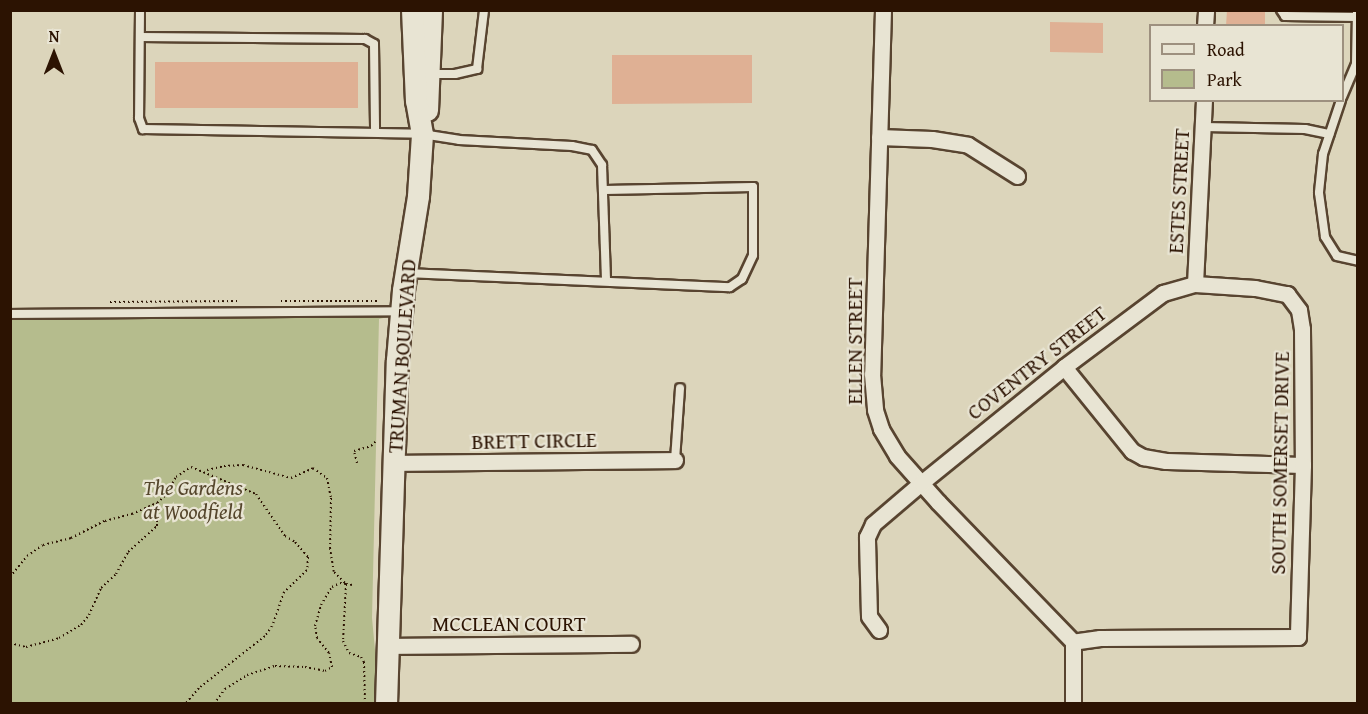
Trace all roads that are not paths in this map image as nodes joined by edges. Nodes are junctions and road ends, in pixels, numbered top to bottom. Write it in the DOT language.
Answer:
graph roads {
  1 [pos="140,10"];
  2 [pos="412,10"];
  3 [pos="431,10"];
  4 [pos="484,10"];
  5 [pos="883,10"];
  6 [pos="1281,10"];
  7 [pos="1357,10"];
  8 [pos="1357,17"];
  9 [pos="1357,28"];
  10 [pos="140,37"];
  11 [pos="422,74"];
  12 [pos="1344,93"];
  13 [pos="1204,102"];
  14 [pos="1340,102"];
  15 [pos="1204,127"];
  16 [pos="375,132"];
  17 [pos="422,134"];
  18 [pos="1329,134"];
  19 [pos="879,137"];
  20 [pos="1017,176"];
  21 [pos="605,190"];
  22 [pos="1358,261"];
  23 [pos="406,273"];
  24 [pos="606,281"];
  25 [pos="1195,284"];
  26 [pos="1287,294"];
  27 [pos="402,311"];
  28 [pos="10,314"];
  29 [pos="1064,367"];
  30 [pos="680,388"];
  31 [pos="675,460"];
  32 [pos="394,463"];
  33 [pos="1303,465"];
  34 [pos="921,483"];
  35 [pos="879,630"];
  36 [pos="1073,642"];
  37 [pos="631,644"];
  38 [pos="387,646"];
  39 [pos="386,704"];
  40 [pos="1073,704"];
  1 -- 10 [label="lane"];
  2 -- 11 [label="street, TRUMAN BOULEVARD"];
  3 -- 11 [label="street"];
  4 -- 11 [label="lane"];
  5 -- 19 [label="street, ELLEN STREET"];
  6 -- 8 [label="lane"];
  7 -- 8 [label="lane"];
  8 -- 9 [label="lane"];
  9 -- 12 [label="lane"];
  10 -- 16 [label="lane"];
  10 -- 16 [label="lane"];
  11 -- 17 [label="street, TRUMAN BOULEVARD"];
  13 -- 15 [label="street, ESTES STREET"];
  14 -- 18 [label="lane"];
  15 -- 18 [label="lane"];
  15 -- 25 [label="street, ESTES STREET"];
  16 -- 17 [label="lane"];
  17 -- 21 [label="lane"];
  17 -- 23 [label="street, TRUMAN BOULEVARD"];
  18 -- 22 [label="lane"];
  19 -- 20 [label="street"];
  19 -- 34 [label="street, ELLEN STREET"];
  21 -- 24 [label="lane"];
  21 -- 24 [label="lane"];
  23 -- 24 [label="lane"];
  23 -- 27 [label="street, TRUMAN BOULEVARD"];
  25 -- 26 [label="street, COVENTRY STREET"];
  25 -- 29 [label="street, COVENTRY STREET"];
  26 -- 33 [label="street, SOUTH SOMERSET DRIVE"];
  27 -- 28 [label="lane"];
  27 -- 32 [label="street, TRUMAN BOULEVARD"];
  29 -- 33 [label="street"];
  29 -- 34 [label="street, COVENTRY STREET"];
  30 -- 31 [label="lane"];
  31 -- 32 [label="street, BRETT CIRCLE"];
  32 -- 38 [label="street, TRUMAN BOULEVARD"];
  33 -- 36 [label="street, SOUTH SOMERSET DRIVE"];
  34 -- 35 [label="street, COVENTRY STREET"];
  34 -- 36 [label="street, ELLEN STREET"];
  36 -- 40 [label="street"];
  37 -- 38 [label="street, MCCLEAN COURT"];
  38 -- 39 [label="street, TRUMAN BOULEVARD"];
}
